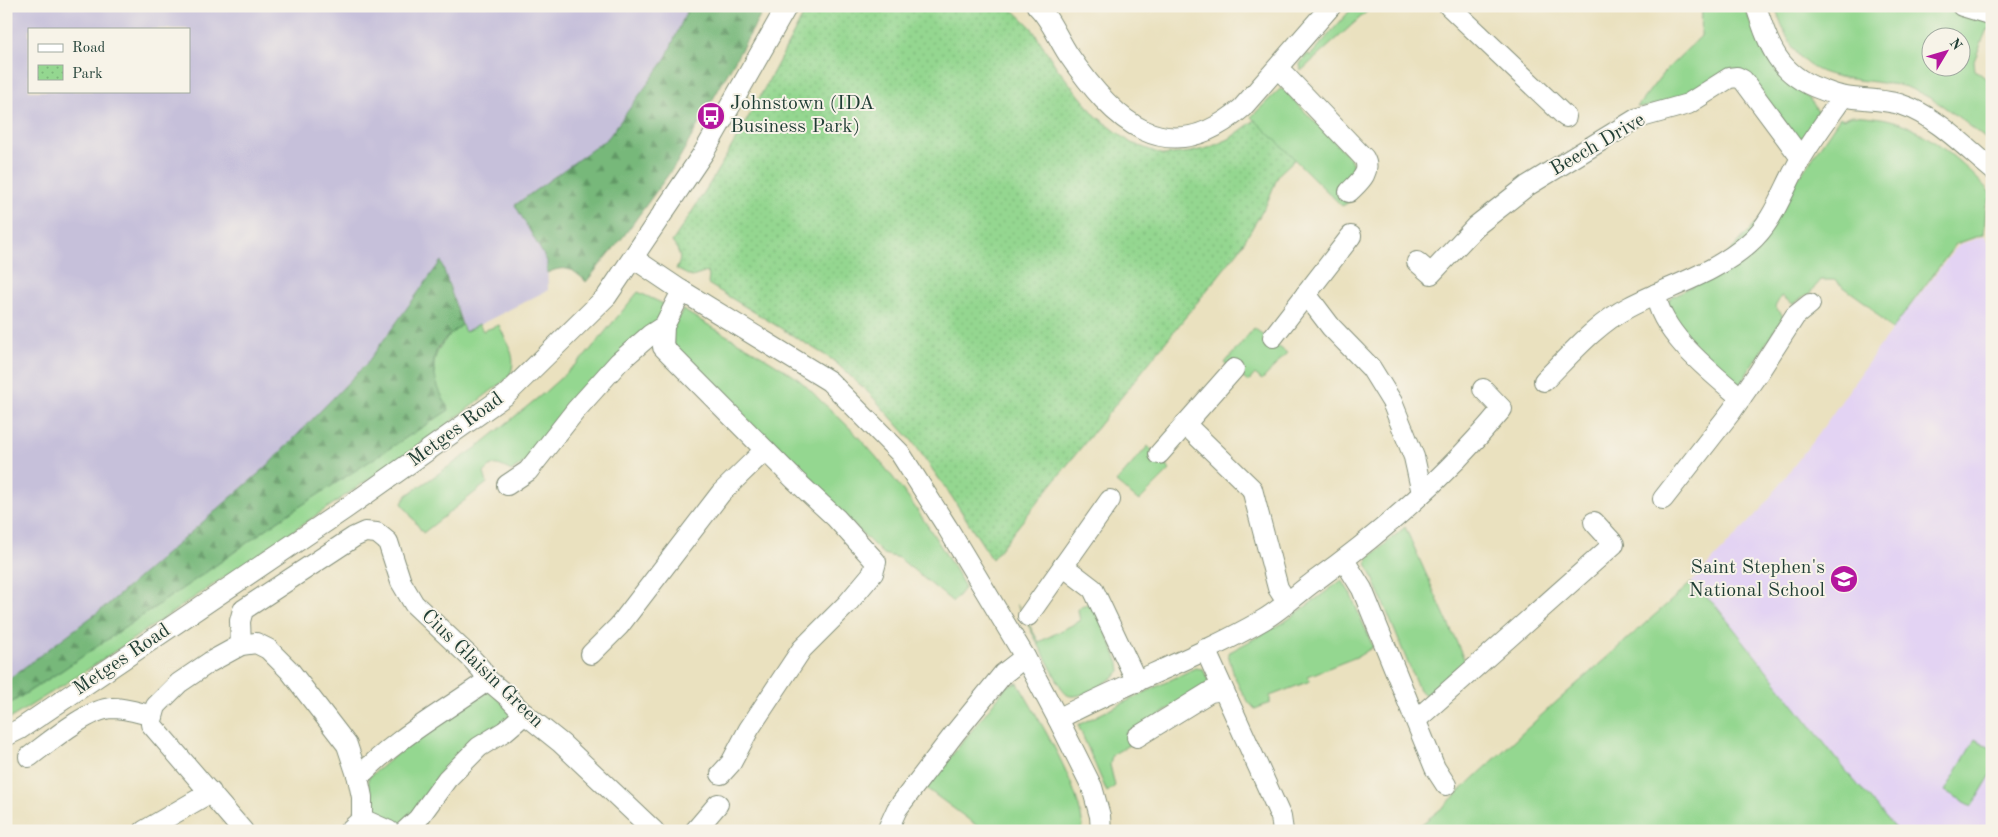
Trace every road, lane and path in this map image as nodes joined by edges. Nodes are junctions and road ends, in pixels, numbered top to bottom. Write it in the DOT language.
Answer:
graph roads {
  1 [pos="787,6"];
  2 [pos="1331,6"];
  3 [pos="1449,6"];
  4 [pos="1756,6"];
  5 [pos="1962,6"];
  6 [pos="1040,7"];
  7 [pos="1992,15"];
  8 [pos="1278,68"];
  9 [pos="1843,97"];
  10 [pos="1566,117"];
  11 [pos="1801,158"];
  12 [pos="1992,169"];
  13 [pos="1349,192"];
  14 [pos="1351,236"];
  15 [pos="633,258"];
  16 [pos="1417,262"];
  17 [pos="682,291"];
  18 [pos="1306,294"];
  19 [pos="1656,294"];
  20 [pos="1795,309"];
  21 [pos="664,326"];
  22 [pos="1273,338"];
  23 [pos="1234,369"];
  24 [pos="1544,381"];
  25 [pos="1483,389"];
  26 [pos="1740,398"];
  27 [pos="1185,424"];
  28 [pos="765,450"];
  29 [pos="1159,454"];
  30 [pos="507,485"];
  31 [pos="1422,493"];
  32 [pos="1663,499"];
  33 [pos="1110,500"];
  34 [pos="1594,522"];
  35 [pos="1344,560"];
  36 [pos="1063,566"];
  37 [pos="1287,602"];
  38 [pos="1028,616"];
  39 [pos="241,645"];
  40 [pos="1205,649"];
  41 [pos="591,654"];
  42 [pos="1025,657"];
  43 [pos="488,680"];
  44 [pos="1137,682"];
  45 [pos="1222,690"];
  46 [pos="525,714"];
  47 [pos="154,716"];
  48 [pos="1058,719"];
  49 [pos="1416,720"];
  50 [pos="6,736"];
  51 [pos="1137,737"];
  52 [pos="29,757"];
  53 [pos="721,774"];
  54 [pos="358,778"];
  55 [pos="1446,785"];
  56 [pos="211,792"];
  57 [pos="718,804"];
  58 [pos="356,825"];
  59 [pos="144,831"];
  60 [pos="242,831"];
  61 [pos="389,831"];
  62 [pos="406,831"];
  63 [pos="654,831"];
  64 [pos="695,831"];
  65 [pos="887,831"];
  66 [pos="1101,831"];
  67 [pos="1283,831"];
  1 -- 15 [label="street, Metges Road"];
  2 -- 8 [label="street"];
  3 -- 10 [label="street"];
  4 -- 9 [label="street"];
  5 -- 7 [label="street"];
  6 -- 8 [label="street"];
  8 -- 13 [label="street"];
  9 -- 11 [label="street"];
  9 -- 12 [label="street"];
  11 -- 16 [label="street, Beech Drive"];
  11 -- 19 [label="street"];
  14 -- 18 [label="street"];
  15 -- 17 [label="street"];
  15 -- 50 [label="street, Metges Road"];
  17 -- 21 [label="street"];
  17 -- 42 [label="street"];
  18 -- 22 [label="street"];
  18 -- 31 [label="street"];
  19 -- 24 [label="street"];
  19 -- 26 [label="street"];
  20 -- 26 [label="street"];
  21 -- 28 [label="street"];
  21 -- 30 [label="street"];
  23 -- 27 [label="street"];
  25 -- 31 [label="street"];
  26 -- 32 [label="street"];
  27 -- 29 [label="street"];
  27 -- 37 [label="street"];
  28 -- 41 [label="street"];
  28 -- 53 [label="street"];
  31 -- 35 [label="street"];
  33 -- 36 [label="street"];
  34 -- 49 [label="street"];
  35 -- 37 [label="street"];
  35 -- 49 [label="street"];
  36 -- 38 [label="street"];
  36 -- 44 [label="street"];
  37 -- 40 [label="street"];
  39 -- 43 [label="street, Cius Glaisin Green"];
  39 -- 47 [label="street"];
  39 -- 54 [label="street"];
  40 -- 44 [label="street"];
  40 -- 45 [label="street"];
  42 -- 48 [label="street"];
  42 -- 65 [label="street"];
  43 -- 46 [label="street, Cius Glaisin Green"];
  43 -- 54 [label="street"];
  44 -- 48 [label="street"];
  45 -- 51 [label="street"];
  45 -- 67 [label="street"];
  46 -- 62 [label="street"];
  46 -- 63 [label="street, Cius Glaisin Green"];
  47 -- 52 [label="street"];
  47 -- 56 [label="street"];
  48 -- 66 [label="street"];
  49 -- 55 [label="street"];
  54 -- 58 [label="street"];
  56 -- 59 [label="street"];
  56 -- 60 [label="street"];
  57 -- 64 [label="street"];
  58 -- 61 [label="street"];
}
